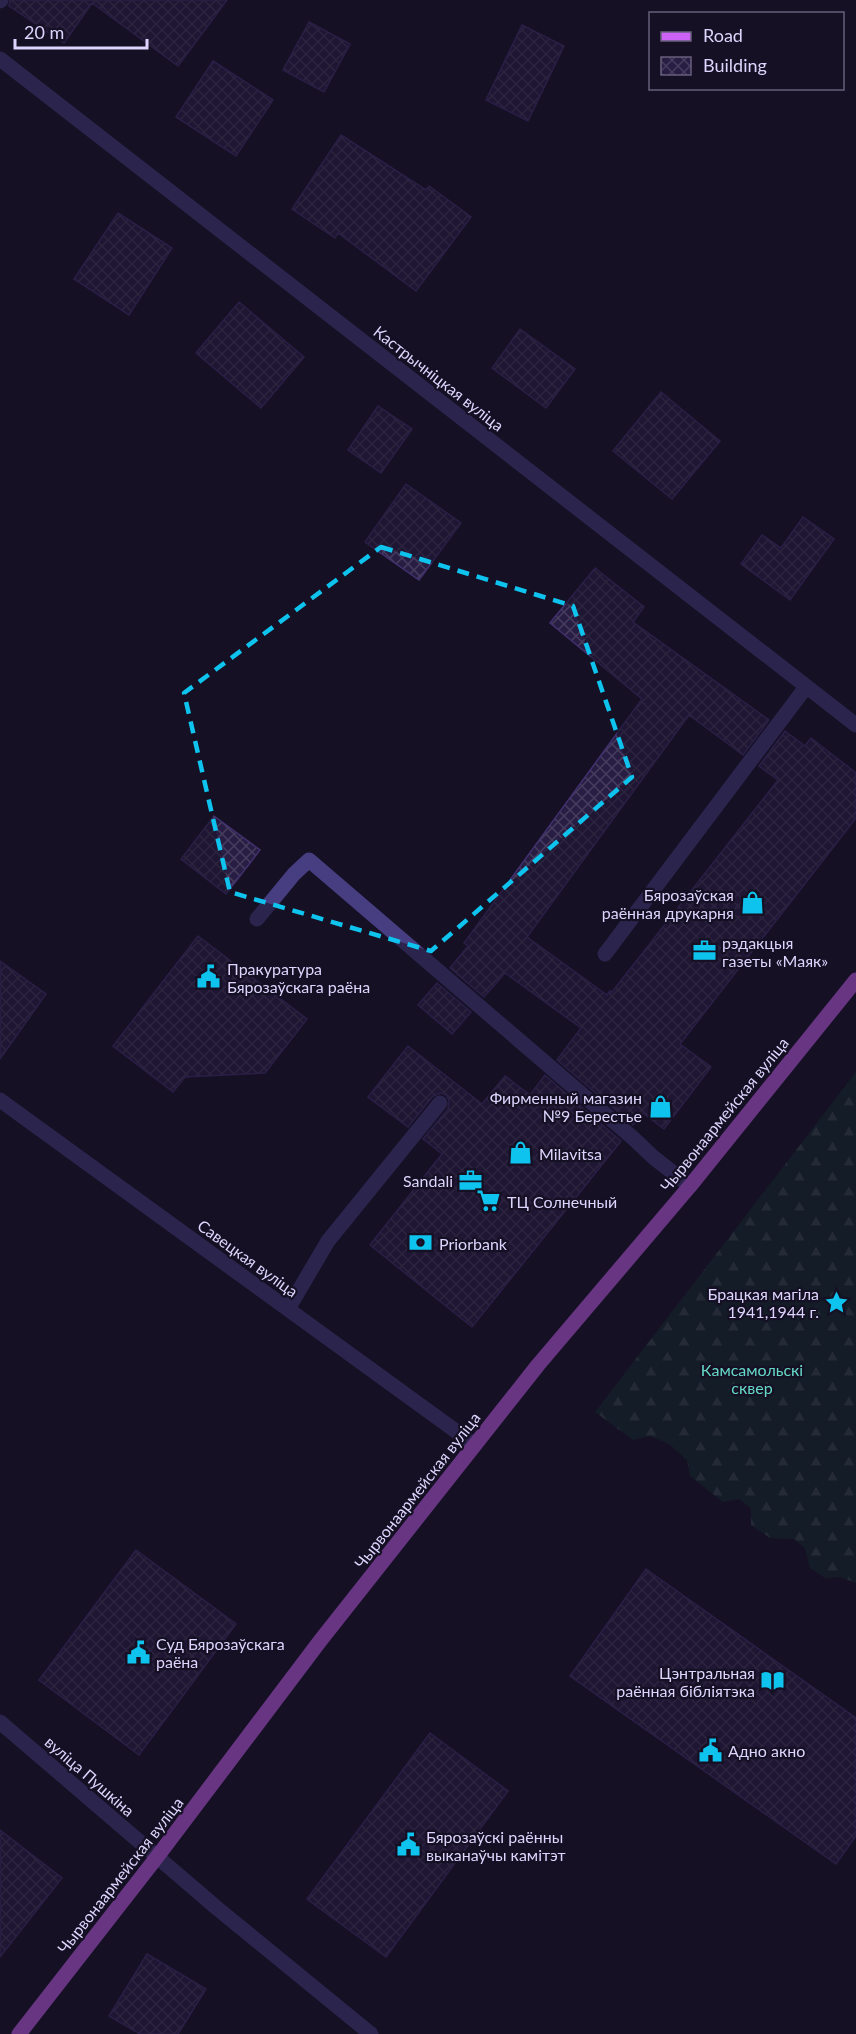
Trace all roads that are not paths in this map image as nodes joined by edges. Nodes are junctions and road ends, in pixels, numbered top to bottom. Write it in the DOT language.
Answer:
graph roads {
  1 [pos="0,59"];
  2 [pos="806,687"];
  3 [pos="856,725"];
  4 [pos="257,919"];
  5 [pos="604,954"];
  6 [pos="856,980"];
  7 [pos="0,1100"];
  8 [pos="440,1103"];
  9 [pos="690,1186"];
  10 [pos="288,1309"];
  11 [pos="475,1445"];
  12 [pos="0,1722"];
  13 [pos="157,1857"];
  14 [pos="19,2034"];
  15 [pos="371,2034"];
  1 -- 2 [label="street, Кастрычніцкая вуліца"];
  2 -- 3 [label="street, Кастрычніцкая вуліца"];
  2 -- 5 [label="street"];
  4 -- 9 [label="street"];
  6 -- 9 [label="main road, Чырвонаармейская вуліца"];
  7 -- 10 [label="street, Савецкая вуліца"];
  8 -- 10 [label="street"];
  9 -- 11 [label="main road, Чырвонаармейская вуліца"];
  10 -- 11 [label="street, Савецкая вуліца"];
  11 -- 13 [label="main road, Чырвонаармейская вуліца"];
  12 -- 13 [label="street, вуліца Пушкіна"];
  13 -- 14 [label="main road, Чырвонаармейская вуліца"];
  13 -- 15 [label="street, вуліца Пушкіна"];
}
